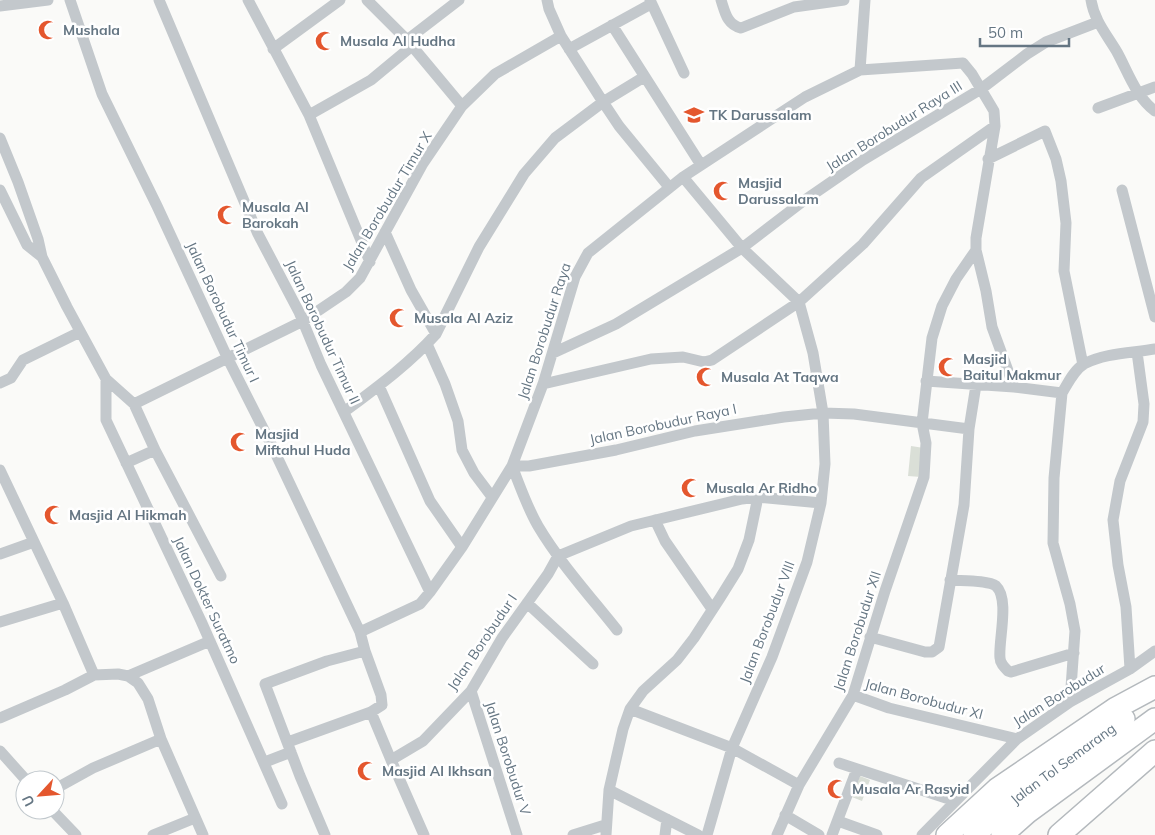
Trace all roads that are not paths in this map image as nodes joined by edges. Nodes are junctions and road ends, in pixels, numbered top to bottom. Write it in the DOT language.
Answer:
graph roads {
  1 [pos="48,0"];
  2 [pos="70,0"];
  3 [pos="159,0"];
  4 [pos="248,0"];
  5 [pos="340,0"];
  6 [pos="367,0"];
  7 [pos="459,0"];
  8 [pos="547,0"];
  9 [pos="721,0"];
  10 [pos="844,0"];
  11 [pos="865,0"];
  12 [pos="1092,0"];
  13 [pos="651,2"];
  14 [pos="793,4"];
  15 [pos="0,6"];
  16 [pos="1098,22"];
  17 [pos="612,25"];
  18 [pos="560,36"];
  19 [pos="409,43"];
  20 [pos="273,49"];
  21 [pos="569,49"];
  22 [pos="860,70"];
  23 [pos="684,73"];
  24 [pos="644,77"];
  25 [pos="1155,87"];
  26 [pos="981,89"];
  27 [pos="1138,92"];
  28 [pos="603,102"];
  29 [pos="462,106"];
  30 [pos="1098,108"];
  31 [pos="1155,111"];
  32 [pos="309,115"];
  33 [pos="995,126"];
  34 [pos="1,142"];
  35 [pos="988,159"];
  36 [pos="701,165"];
  37 [pos="683,177"];
  38 [pos="669,187"];
  39 [pos="0,190"];
  40 [pos="1122,190"];
  41 [pos="385,232"];
  42 [pos="742,248"];
  43 [pos="976,250"];
  44 [pos="42,257"];
  45 [pos="370,262"];
  46 [pos="799,302"];
  47 [pos="1155,317"];
  48 [pos="304,321"];
  49 [pos="80,332"];
  50 [pos="436,334"];
  51 [pos="427,344"];
  52 [pos="1155,350"];
  53 [pos="1137,352"];
  54 [pos="553,353"];
  55 [pos="228,359"];
  56 [pos="1083,365"];
  57 [pos="106,379"];
  58 [pos="926,381"];
  59 [pos="0,383"];
  60 [pos="543,384"];
  61 [pos="976,385"];
  62 [pos="379,386"];
  63 [pos="1014,387"];
  64 [pos="1062,392"];
  65 [pos="134,404"];
  66 [pos="344,412"];
  67 [pos="823,413"];
  68 [pos="922,422"];
  69 [pos="969,429"];
  70 [pos="155,450"];
  71 [pos="126,463"];
  72 [pos="512,466"];
  73 [pos="1,476"];
  74 [pos="492,497"];
  75 [pos="758,497"];
  76 [pos="821,503"];
  77 [pos="655,520"];
  78 [pos="34,542"];
  79 [pos="462,547"];
  80 [pos="0,554"];
  81 [pos="558,556"];
  82 [pos="221,576"];
  83 [pos="950,580"];
  84 [pos="430,592"];
  85 [pos="527,602"];
  86 [pos="63,603"];
  87 [pos="712,609"];
  88 [pos="0,622"];
  89 [pos="617,630"];
  90 [pos="360,632"];
  91 [pos="870,637"];
  92 [pos="210,641"];
  93 [pos="365,651"];
  94 [pos="1155,651"];
  95 [pos="1074,653"];
  96 [pos="593,664"];
  97 [pos="1130,669"];
  98 [pos="94,675"];
  99 [pos="128,676"];
  100 [pos="1155,687"];
  101 [pos="471,691"];
  102 [pos="853,695"];
  103 [pos="1155,696"];
  104 [pos="1070,702"];
  105 [pos="630,709"];
  106 [pos="371,712"];
  107 [pos="0,718"];
  108 [pos="1155,719"];
  109 [pos="161,738"];
  110 [pos="1017,739"];
  111 [pos="289,747"];
  112 [pos="732,748"];
  113 [pos="0,751"];
  114 [pos="1155,751"];
  115 [pos="392,760"];
  116 [pos="265,762"];
  117 [pos="839,762"];
  118 [pos="857,769"];
  119 [pos="17,770"];
  120 [pos="65,783"];
  121 [pos="799,785"];
  122 [pos="609,790"];
  123 [pos="955,801"];
  124 [pos="282,804"];
  125 [pos="785,815"];
  126 [pos="195,818"];
  127 [pos="62,820"];
  128 [pos="667,820"];
  129 [pos="838,820"];
  130 [pos="606,830"];
  131 [pos="76,835"];
  132 [pos="153,835"];
  133 [pos="203,835"];
  134 [pos="325,835"];
  135 [pos="424,835"];
  136 [pos="517,835"];
  137 [pos="574,835"];
  138 [pos="665,835"];
  139 [pos="698,835"];
  140 [pos="707,835"];
  141 [pos="777,835"];
  142 [pos="819,835"];
  143 [pos="832,835"];
  144 [pos="877,835"];
  145 [pos="922,835"];
  146 [pos="947,835"];
  147 [pos="974,835"];
  148 [pos="1002,835"];
  149 [pos="1059,835"];
  1 -- 15 [label="street"];
  2 -- 55 [label="street, Jalan Borobudur Timur I"];
  3 -- 48 [label="street, Jalan Borobudur Timur II"];
  4 -- 20 [label="street"];
  5 -- 20 [label="street"];
  6 -- 19 [label="street"];
  7 -- 19 [label="street"];
  8 -- 18 [label="street"];
  9 -- 14 [label="street"];
  10 -- 14 [label="street"];
  11 -- 22 [label="street"];
  12 -- 16 [label="street"];
  13 -- 17 [label="street"];
  13 -- 23 [label="street"];
  16 -- 26 [label="street, Jalan Borobudur Raya III"];
  16 -- 27 [label="street"];
  17 -- 21 [label="street"];
  17 -- 24 [label="street"];
  18 -- 21 [label="street"];
  18 -- 29 [label="street, Jalan Borobudur Timur X"];
  19 -- 29 [label="street"];
  19 -- 32 [label="street"];
  20 -- 32 [label="street"];
  21 -- 28 [label="street"];
  22 -- 26 [label="street, Jalan Borobudur Raya"];
  22 -- 36 [label="street, Jalan Borobudur Raya"];
  24 -- 28 [label="street"];
  24 -- 36 [label="street"];
  25 -- 27 [label="street"];
  26 -- 33 [label="street"];
  26 -- 42 [label="street, Jalan Borobudur Raya III"];
  27 -- 30 [label="street"];
  27 -- 31 [label="street"];
  28 -- 38 [label="street"];
  28 -- 50 [label="street"];
  29 -- 41 [label="street, Jalan Borobudur Timur X"];
  32 -- 45 [label="street"];
  33 -- 35 [label="street"];
  33 -- 46 [label="street"];
  34 -- 44 [label="street, Jalan Dokter Suratmo"];
  35 -- 43 [label="street"];
  35 -- 56 [label="street"];
  36 -- 37 [label="street, Jalan Borobudur Raya"];
  37 -- 38 [label="street, Jalan Borobudur Raya"];
  37 -- 42 [label="street"];
  38 -- 54 [label="street, Jalan Borobudur Raya"];
  39 -- 44 [label="street, Jalan Dokter Suratmo"];
  40 -- 47 [label="street"];
  41 -- 45 [label="street, Jalan Borobudur Timur X"];
  41 -- 50 [label="street"];
  42 -- 46 [label="street"];
  42 -- 54 [label="street, Jalan Borobudur Raya III"];
  43 -- 58 [label="street, Jalan Borobudur XII"];
  43 -- 63 [label="street"];
  44 -- 49 [label="street, Jalan Dokter Suratmo"];
  45 -- 48 [label="street, Jalan Borobudur Timur X"];
  46 -- 60 [label="street"];
  46 -- 67 [label="street, Jalan Borobudur VIII"];
  48 -- 55 [label="street, Jalan Borobudur Timur X"];
  48 -- 66 [label="street, Jalan Borobudur Timur II"];
  49 -- 57 [label="street, Jalan Dokter Suratmo"];
  49 -- 59 [label="street"];
  50 -- 51 [label="street"];
  51 -- 62 [label="street"];
  51 -- 74 [label="street"];
  52 -- 53 [label="street"];
  53 -- 56 [label="street"];
  53 -- 97 [label="street"];
  54 -- 60 [label="street, Jalan Borobudur Raya"];
  55 -- 65 [label="street, Jalan Borobudur Timur X"];
  55 -- 90 [label="street, Jalan Borobudur Timur I"];
  56 -- 64 [label="street"];
  57 -- 65 [label="street, Jalan Dokter Suratmo"];
  57 -- 71 [label="street, Jalan Dokter Suratmo"];
  58 -- 61 [label="street"];
  58 -- 68 [label="street, Jalan Borobudur XII"];
  60 -- 72 [label="street, Jalan Borobudur Raya"];
  61 -- 63 [label="street"];
  61 -- 69 [label="street"];
  62 -- 66 [label="street"];
  62 -- 79 [label="street"];
  63 -- 64 [label="street"];
  64 -- 95 [label="street"];
  65 -- 70 [label="street, Jalan Dokter Suratmo"];
  66 -- 84 [label="street, Jalan Borobudur Timur II"];
  67 -- 68 [label="street, Jalan Borobudur Raya I"];
  67 -- 72 [label="street, Jalan Borobudur Raya I"];
  67 -- 76 [label="street, Jalan Borobudur VIII"];
  68 -- 69 [label="street, Jalan Borobudur Raya I"];
  68 -- 91 [label="street, Jalan Borobudur XII"];
  69 -- 83 [label="street"];
  70 -- 71 [label="street"];
  70 -- 82 [label="street, Jalan Dokter Suratmo"];
  71 -- 92 [label="street, Jalan Dokter Suratmo"];
  72 -- 74 [label="street, Jalan Borobudur Raya"];
  72 -- 81 [label="street"];
  73 -- 78 [label="street"];
  74 -- 79 [label="street, Jalan Borobudur Raya"];
  75 -- 76 [label="street"];
  75 -- 77 [label="street"];
  75 -- 87 [label="street"];
  76 -- 112 [label="street, Jalan Borobudur VIII"];
  77 -- 81 [label="street"];
  77 -- 87 [label="street"];
  78 -- 80 [label="street"];
  78 -- 86 [label="street"];
  79 -- 84 [label="street, Jalan Borobudur Raya"];
  81 -- 85 [label="street, Jalan Borobudur I"];
  81 -- 89 [label="street"];
  83 -- 91 [label="street"];
  83 -- 95 [label="street"];
  84 -- 90 [label="street, Jalan Borobudur Raya"];
  85 -- 96 [label="street"];
  85 -- 101 [label="street, Jalan Borobudur I"];
  86 -- 88 [label="street"];
  86 -- 98 [label="street"];
  87 -- 105 [label="street"];
  90 -- 93 [label="street, Jalan Borobudur Timur I"];
  91 -- 102 [label="street, Jalan Borobudur XII"];
  92 -- 99 [label="street"];
  92 -- 116 [label="street, Jalan Dokter Suratmo"];
  93 -- 106 [label="street, Jalan Borobudur Timur I"];
  93 -- 111 [label="street"];
  94 -- 97 [label="street, Jalan Borobudur"];
  95 -- 104 [label="street"];
  97 -- 104 [label="street, Jalan Borobudur"];
  98 -- 99 [label="street"];
  98 -- 107 [label="street"];
  99 -- 109 [label="street"];
  100 -- 146 [label="highway"];
  101 -- 115 [label="street, Jalan Borobudur I"];
  101 -- 136 [label="street, Jalan Borobudur V"];
  102 -- 110 [label="street, Jalan Borobudur XI"];
  102 -- 121 [label="street, Jalan Borobudur XII"];
  103 -- 147 [label="highway, Jalan Tol Semarang"];
  104 -- 110 [label="street, Jalan Borobudur"];
  105 -- 112 [label="street"];
  105 -- 122 [label="street"];
  106 -- 111 [label="street"];
  106 -- 115 [label="street"];
  108 -- 148 [label="highway, Jalan Tol Semarang"];
  109 -- 120 [label="street"];
  109 -- 126 [label="street"];
  110 -- 123 [label="street, Jalan Borobudur"];
  111 -- 116 [label="street"];
  111 -- 134 [label="street"];
  112 -- 121 [label="street"];
  112 -- 140 [label="street, Jalan Borobudur VIII"];
  113 -- 119 [label="street"];
  114 -- 149 [label="highway"];
  115 -- 135 [label="street"];
  116 -- 124 [label="street, Jalan Dokter Suratmo"];
  117 -- 118 [label="street"];
  118 -- 123 [label="street"];
  118 -- 129 [label="street"];
  121 -- 125 [label="street, Jalan Borobudur XII"];
  122 -- 128 [label="street"];
  122 -- 130 [label="street"];
  123 -- 145 [label="street, Jalan Borobudur"];
  125 -- 141 [label="street, Jalan Borobudur XII"];
  125 -- 142 [label="street"];
  126 -- 132 [label="street"];
  126 -- 133 [label="street"];
  127 -- 131 [label="street"];
  128 -- 138 [label="street"];
  128 -- 139 [label="street"];
  129 -- 143 [label="street"];
  129 -- 144 [label="street"];
  130 -- 137 [label="street"];
}
